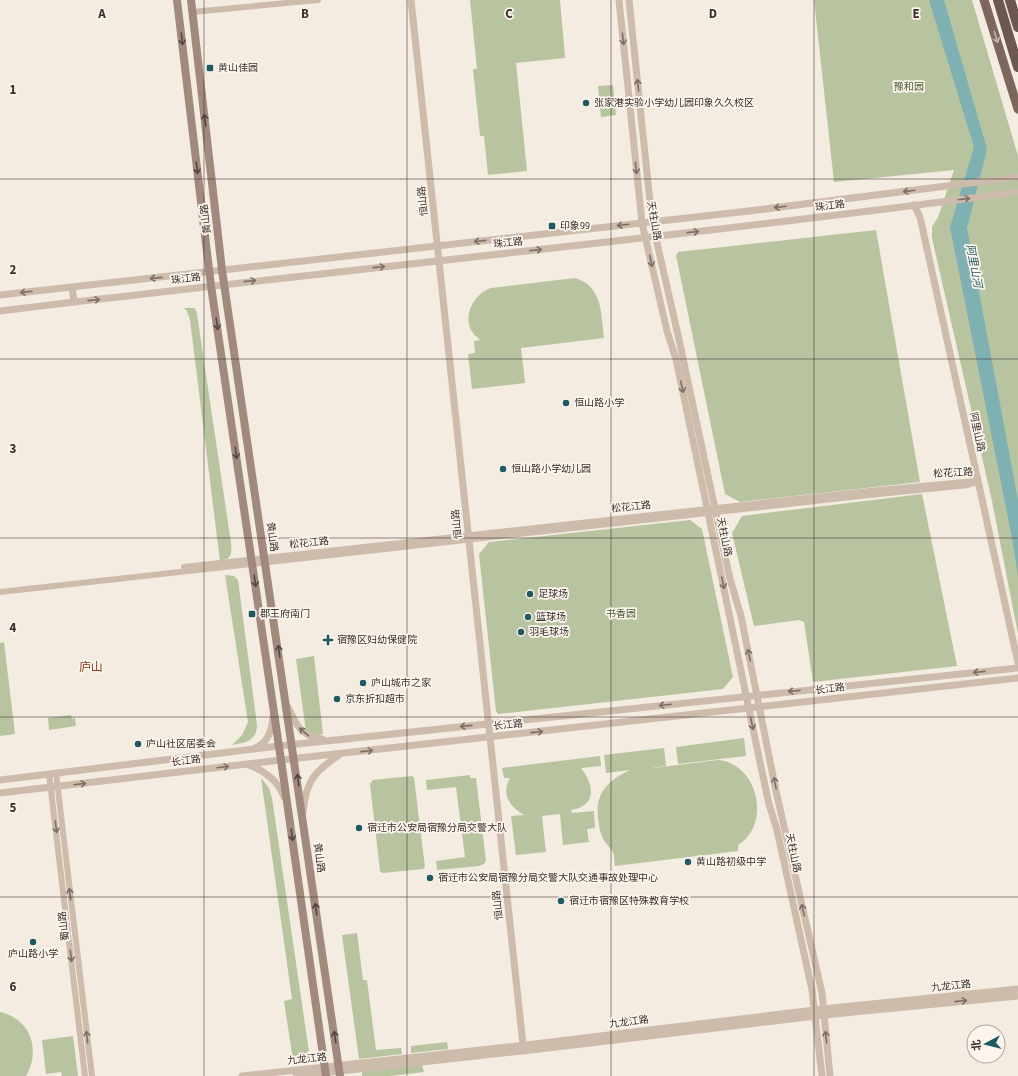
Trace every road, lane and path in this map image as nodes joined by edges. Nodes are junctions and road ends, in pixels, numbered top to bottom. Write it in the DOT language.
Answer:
graph roads {
  1 [pos="177,0"];
  2 [pos="191,0"];
  3 [pos="318,0"];
  4 [pos="411,0"];
  5 [pos="416,0"];
  6 [pos="619,0"];
  7 [pos="629,0"];
  8 [pos="984,0"];
  9 [pos="998,0"];
  10 [pos="1010,0"];
  11 [pos="192,12"];
  12 [pos="1018,27"];
  13 [pos="1018,67"];
  14 [pos="1018,109"];
  15 [pos="1018,177"];
  16 [pos="1018,192"];
  17 [pos="914,206"];
  18 [pos="652,222"];
  19 [pos="642,223"];
  20 [pos="657,236"];
  21 [pos="518,237"];
  22 [pos="645,237"];
  23 [pos="440,246"];
  24 [pos="519,252"];
  25 [pos="441,260"];
  26 [pos="222,270"];
  27 [pos="209,272"];
  28 [pos="224,284"];
  29 [pos="211,286"];
  30 [pos="72,287"];
  31 [pos="0,295"];
  32 [pos="74,302"];
  33 [pos="0,311"];
  34 [pos="978,482"];
  35 [pos="712,510"];
  36 [pos="471,537"];
  37 [pos="265,560"];
  38 [pos="252,562"];
  39 [pos="0,588"];
  40 [pos="0,592"];
  41 [pos="1018,663"];
  42 [pos="1018,668"];
  43 [pos="1018,678"];
  44 [pos="758,695"];
  45 [pos="747,696"];
  46 [pos="287,705"];
  47 [pos="760,707"];
  48 [pos="749,708"];
  49 [pos="274,711"];
  50 [pos="491,724"];
  51 [pos="492,737"];
  52 [pos="334,740"];
  53 [pos="293,745"];
  54 [pos="279,746"];
  55 [pos="249,750"];
  56 [pos="341,754"];
  57 [pos="295,759"];
  58 [pos="281,760"];
  59 [pos="246,764"];
  60 [pos="53,774"];
  61 [pos="0,780"];
  62 [pos="54,787"];
  63 [pos="0,793"];
  64 [pos="287,804"];
  65 [pos="303,816"];
  66 [pos="1018,989"];
  67 [pos="1018,996"];
  68 [pos="824,1012"];
  69 [pos="815,1013"];
  70 [pos="525,1045"];
  71 [pos="339,1071"];
  72 [pos="325,1072"];
  73 [pos="85,1076"];
  74 [pos="92,1076"];
  75 [pos="242,1076"];
  76 [pos="296,1076"];
  77 [pos="822,1076"];
  78 [pos="830,1076"];
  1 -- 27 [label="main road, 黄山路, one-way"];
  2 -- 11 [label="main road, 黄山路"];
  3 -- 11 [label="street"];
  4 -- 23 [label="street, 恒山路"];
  5 -- 23 [label="street, 恒山路"];
  6 -- 19 [label="street, 天柱山路, one-way"];
  18 -- 7 [label="street, 天柱山路, one-way"];
  8 -- 14 [label="main road, one-way"];
  9 -- 13 [label="highway"];
  10 -- 12 [label="highway"];
  26 -- 11 [label="main road, 黄山路, one-way"];
  15 -- 18 [label="street, 珠江路, one-way"];
  17 -- 16 [label="street, 珠江路, one-way"];
  20 -- 17 [label="street, 珠江路, one-way"];
  17 -- 34 [label="street, 阿里山路"];
  18 -- 19 [label="street, 珠江路"];
  18 -- 20 [label="street, 天柱山路"];
  19 -- 21 [label="street, 珠江路, one-way"];
  19 -- 22 [label="street, 天柱山路"];
  20 -- 22 [label="street, 珠江路"];
  20 -- 35 [label="street, 天柱山路"];
  21 -- 23 [label="street, 珠江路, one-way"];
  21 -- 24 [label="street"];
  24 -- 22 [label="street, 珠江路, one-way"];
  22 -- 35 [label="street, 天柱山路, one-way"];
  23 -- 25 [label="street, 恒山路"];
  23 -- 26 [label="street, 珠江路"];
  24 -- 25 [label="street, 珠江路"];
  28 -- 25 [label="street, 珠江路, one-way"];
  25 -- 36 [label="street, 恒山路"];
  26 -- 27 [label="street, 珠江路"];
  26 -- 28 [label="main road, 黄山路"];
  27 -- 29 [label="main road, 黄山路"];
  27 -- 30 [label="street, 珠江路, one-way"];
  28 -- 29 [label="street, 珠江路"];
  28 -- 37 [label="main road, 黄山路"];
  32 -- 29 [label="street, 珠江路, one-way"];
  29 -- 38 [label="main road, 黄山路, one-way"];
  30 -- 31 [label="street, 珠江路, one-way"];
  30 -- 32 [label="street"];
  32 -- 33 [label="street, 珠江路"];
  34 -- 35 [label="street, 松花江路"];
  34 -- 41 [label="street, 阿里山路"];
  35 -- 36 [label="street, 松花江路"];
  44 -- 35 [label="street, 天柱山路, one-way"];
  35 -- 45 [label="street, 天柱山路, one-way"];
  36 -- 37 [label="street, 松花江路"];
  36 -- 50 [label="street, 恒山路"];
  37 -- 38 [label="street, 松花江路"];
  46 -- 37 [label="main road, 黄山路, one-way"];
  38 -- 39 [label="street, 松花江路"];
  38 -- 40 [label="street, 松花江路"];
  38 -- 49 [label="main road, 黄山路, one-way"];
  42 -- 44 [label="street, 长江路, one-way"];
  43 -- 47 [label="street, 长江路"];
  44 -- 45 [label="street, 长江路"];
  44 -- 47 [label="street, 天柱山路"];
  45 -- 48 [label="street, 天柱山路"];
  45 -- 50 [label="street, 长江路, one-way"];
  52 -- 46 [label="street, one-way"];
  46 -- 53 [label="main road, 黄山路"];
  47 -- 48 [label="street, 长江路"];
  68 -- 47 [label="street, 天柱山路, one-way"];
  51 -- 48 [label="street, 长江路, one-way"];
  48 -- 69 [label="street, 天柱山路, one-way"];
  49 -- 54 [label="main road, 黄山路"];
  49 -- 55 [label="street"];
  50 -- 51 [label="street, 恒山路"];
  50 -- 52 [label="street, 长江路, one-way"];
  56 -- 51 [label="street, 长江路, one-way"];
  51 -- 70 [label="street, 恒山路"];
  52 -- 53 [label="street, 长江路"];
  53 -- 54 [label="street, 长江路"];
  53 -- 57 [label="main road, 黄山路"];
  54 -- 55 [label="street, 长江路"];
  54 -- 58 [label="main road, 黄山路"];
  55 -- 60 [label="street, 长江路"];
  56 -- 57 [label="street, 长江路"];
  56 -- 65 [label="street"];
  57 -- 58 [label="street, 长江路"];
  65 -- 57 [label="main road, 黄山路, one-way"];
  58 -- 59 [label="street, 长江路"];
  58 -- 64 [label="main road, 黄山路"];
  62 -- 59 [label="street, 长江路, one-way"];
  59 -- 64 [label="street"];
  60 -- 61 [label="street, 长江路"];
  60 -- 62 [label="street, 蜀山路"];
  62 -- 63 [label="street, 长江路"];
  62 -- 73 [label="street, 蜀山路, one-way"];
  74 -- 62 [label="street, 蜀山路, one-way"];
  64 -- 72 [label="main road, 黄山路, one-way"];
  71 -- 65 [label="main road, 黄山路, one-way"];
  66 -- 68 [label="street, 九龙江路"];
  68 -- 67 [label="street, 九龙江路, one-way"];
  68 -- 69 [label="street, 九龙江路"];
  78 -- 68 [label="street, 天柱山路, one-way"];
  69 -- 70 [label="street, 九龙江路"];
  69 -- 71 [label="street, 九龙江路"];
  69 -- 77 [label="street, 天柱山路"];
  70 -- 71 [label="street, 九龙江路"];
  71 -- 72 [label="street, 九龙江路"];
  72 -- 75 [label="street, 九龙江路"];
  72 -- 76 [label="street, 九龙江路"];
}
